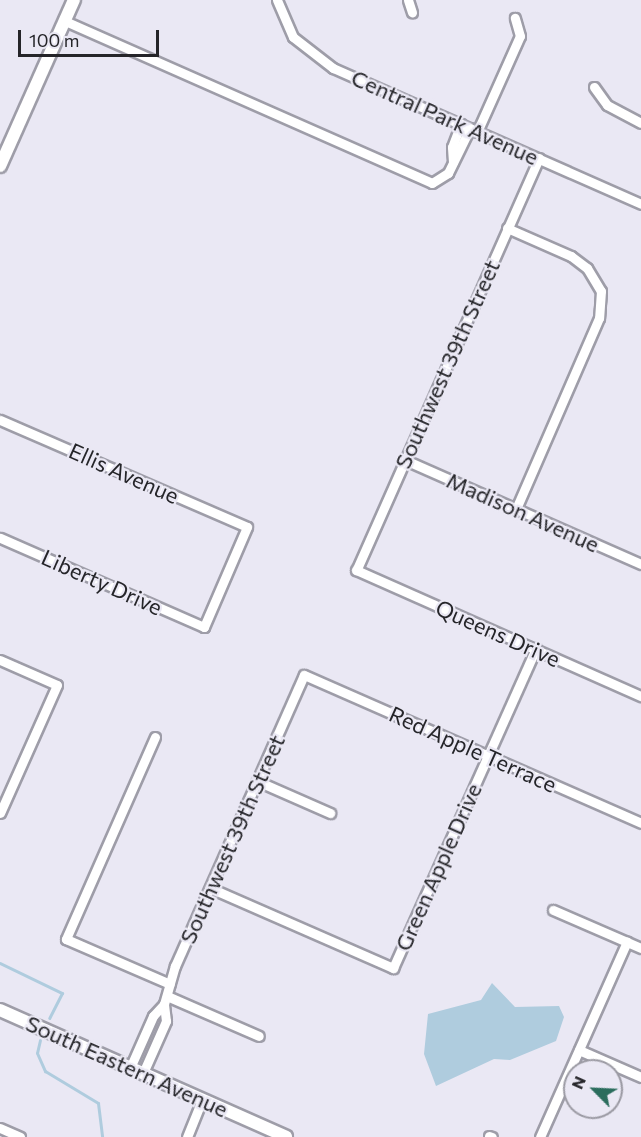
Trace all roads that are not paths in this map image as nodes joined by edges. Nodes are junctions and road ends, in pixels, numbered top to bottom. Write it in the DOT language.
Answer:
graph roads {
  1 [pos="74,0"];
  2 [pos="278,0"];
  3 [pos="408,0"];
  4 [pos="412,12"];
  5 [pos="515,18"];
  6 [pos="65,21"];
  7 [pos="594,87"];
  8 [pos="641,123"];
  9 [pos="461,124"];
  10 [pos="474,130"];
  11 [pos="538,159"];
  12 [pos="453,162"];
  13 [pos="0,166"];
  14 [pos="641,204"];
  15 [pos="507,228"];
  16 [pos="0,420"];
  17 [pos="405,460"];
  18 [pos="516,509"];
  19 [pos="0,538"];
  20 [pos="641,564"];
  21 [pos="356,570"];
  22 [pos="204,627"];
  23 [pos="536,649"];
  24 [pos="0,660"];
  25 [pos="304,675"];
  26 [pos="641,696"];
  27 [pos="155,738"];
  28 [pos="488,756"];
  29 [pos="257,781"];
  30 [pos="0,813"];
  31 [pos="330,813"];
  32 [pos="641,823"];
  33 [pos="210,888"];
  34 [pos="553,910"];
  35 [pos="627,942"];
  36 [pos="641,948"];
  37 [pos="170,984"];
  38 [pos="165,1000"];
  39 [pos="0,1010"];
  40 [pos="259,1036"];
  41 [pos="579,1050"];
  42 [pos="130,1068"];
  43 [pos="143,1073"];
  44 [pos="641,1077"];
  45 [pos="202,1100"];
  46 [pos="0,1128"];
  47 [pos="20,1137"];
  48 [pos="187,1137"];
  49 [pos="286,1137"];
  50 [pos="540,1137"];
  1 -- 6 [label="street"];
  2 -- 9 [label="street, Central Park Avenue"];
  3 -- 4 [label="street"];
  5 -- 10 [label="street"];
  6 -- 12 [label="street"];
  6 -- 13 [label="street"];
  7 -- 8 [label="street"];
  9 -- 10 [label="street, Central Park Avenue"];
  9 -- 12 [label="street"];
  10 -- 11 [label="street, Central Park Avenue"];
  10 -- 12 [label="street"];
  11 -- 14 [label="street, Central Park Avenue"];
  11 -- 15 [label="street, Southwest 39th Street"];
  15 -- 17 [label="street, Southwest 39th Street"];
  15 -- 18 [label="street"];
  16 -- 22 [label="street, Ellis Avenue"];
  17 -- 18 [label="street, Madison Avenue"];
  17 -- 21 [label="street, Southwest 39th Street"];
  18 -- 20 [label="street, Madison Avenue"];
  19 -- 22 [label="street, Liberty Drive"];
  21 -- 23 [label="street, Queens Drive"];
  23 -- 26 [label="street, Queens Drive"];
  23 -- 28 [label="street, Green Apple Drive"];
  24 -- 30 [label="street"];
  25 -- 28 [label="street, Red Apple Terrace"];
  25 -- 29 [label="street, Southwest 39th Street"];
  27 -- 37 [label="street"];
  28 -- 32 [label="street, Red Apple Terrace"];
  28 -- 33 [label="street, Green Apple Drive"];
  29 -- 31 [label="street"];
  29 -- 33 [label="street, Southwest 39th Street"];
  33 -- 37 [label="street, Southwest 39th Street"];
  34 -- 35 [label="street"];
  35 -- 36 [label="street"];
  35 -- 41 [label="street"];
  37 -- 38 [label="street, Southwest 39th Street"];
  38 -- 40 [label="street"];
  38 -- 42 [label="street, Southwest 39th Street"];
  38 -- 43 [label="street, Southwest 39th Street"];
  39 -- 42 [label="street, South Eastern Avenue"];
  41 -- 44 [label="street"];
  41 -- 50 [label="street"];
  42 -- 43 [label="street, South Eastern Avenue"];
  43 -- 45 [label="street, South Eastern Avenue"];
  45 -- 48 [label="street"];
  45 -- 49 [label="street, South Eastern Avenue"];
  46 -- 47 [label="street"];
}
